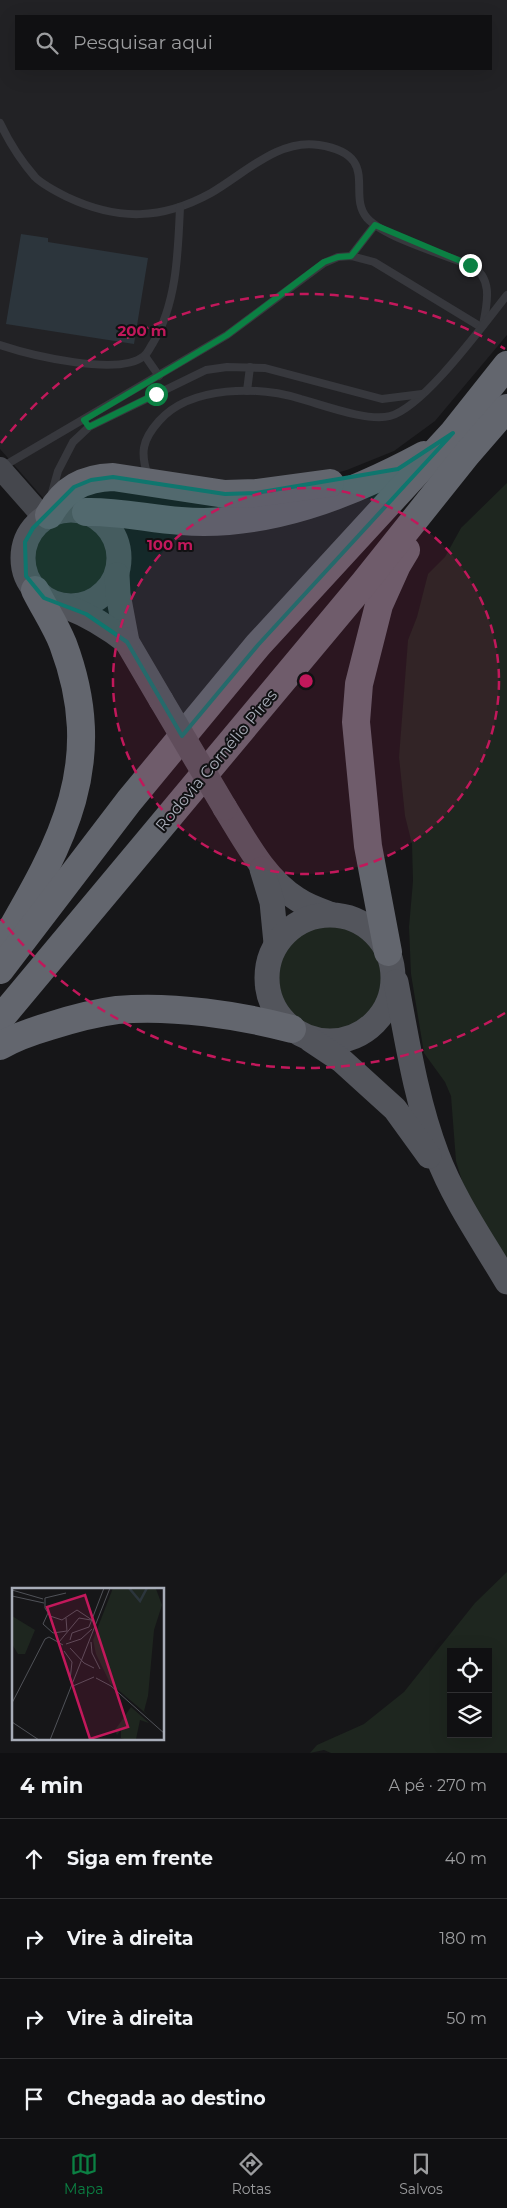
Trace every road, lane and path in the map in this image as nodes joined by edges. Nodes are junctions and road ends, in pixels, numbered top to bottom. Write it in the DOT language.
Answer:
graph roads {
  1 [pos="0,123"];
  2 [pos="180,207"];
  3 [pos="375,225"];
  4 [pos="351,256"];
  5 [pos="507,295"];
  6 [pos="482,326"];
  7 [pos="0,345"];
  8 [pos="145,356"];
  9 [pos="507,365"];
  10 [pos="250,367"];
  11 [pos="159,376"];
  12 [pos="247,391"];
  13 [pos="424,394"];
  14 [pos="507,408"];
  15 [pos="87,423"];
  16 [pos="460,443"];
  17 [pos="0,468"];
  18 [pos="398,469"];
  19 [pos="150,482"];
  20 [pos="86,512"];
  21 [pos="46,516"];
  22 [pos="117,575"];
  23 [pos="35,590"];
  24 [pos="65,606"];
  25 [pos="127,642"];
  26 [pos="261,864"];
  27 [pos="330,914"];
  28 [pos="276,942"];
  29 [pos="0,949"];
  30 [pos="391,961"];
  31 [pos="0,970"];
  32 [pos="0,1018"];
  33 [pos="300,1034"];
  34 [pos="0,1046"];
  35 [pos="456,1195"];
  36 [pos="507,1282"];
  1 -- 2 [label="lane"];
  2 -- 3 [label="lane"];
  2 -- 8 [label="lane"];
  3 -- 4 [label="lane"];
  3 -- 6 [label="lane"];
  4 -- 6 [label="lane"];
  4 -- 11 [label="lane"];
  5 -- 6 [label="lane"];
  6 -- 13 [label="lane"];
  7 -- 8 [label="lane"];
  8 -- 11 [label="lane"];
  9 -- 16 [label="highway, Rodovia Cornélio Pires"];
  10 -- 12 [label="lane"];
  10 -- 13 [label="lane"];
  10 -- 15 [label="lane"];
  11 -- 15 [label="lane"];
  12 -- 13 [label="lane"];
  12 -- 19 [label="lane"];
  14 -- 16 [label="highway, Rodovia Cornélio Pires"];
  15 -- 17 [label="lane"];
  15 -- 21 [label="lane"];
  16 -- 18 [label="highway"];
  16 -- 30 [label="highway"];
  16 -- 31 [label="highway, Rodovia Cornélio Pires"];
  16 -- 32 [label="highway, Rodovia Cornélio Pires"];
  17 -- 21 [label="street"];
  18 -- 19 [label="highway"];
  18 -- 20 [label="highway"];
  19 -- 21 [label="highway"];
  20 -- 21 [label="main road"];
  20 -- 22 [label="main road"];
  21 -- 23 [label="main road"];
  22 -- 24 [label="main road"];
  22 -- 25 [label="main road"];
  23 -- 24 [label="main road"];
  23 -- 29 [label="highway"];
  24 -- 25 [label="main road"];
  25 -- 26 [label="main road, bridge"];
  26 -- 27 [label="main road"];
  26 -- 28 [label="main road"];
  27 -- 28 [label="main road"];
  27 -- 30 [label="main road"];
  28 -- 33 [label="main road"];
  30 -- 33 [label="main road"];
  30 -- 35 [label="main road"];
  33 -- 34 [label="highway"];
  33 -- 35 [label="main road"];
  35 -- 36 [label="main road"];
}
